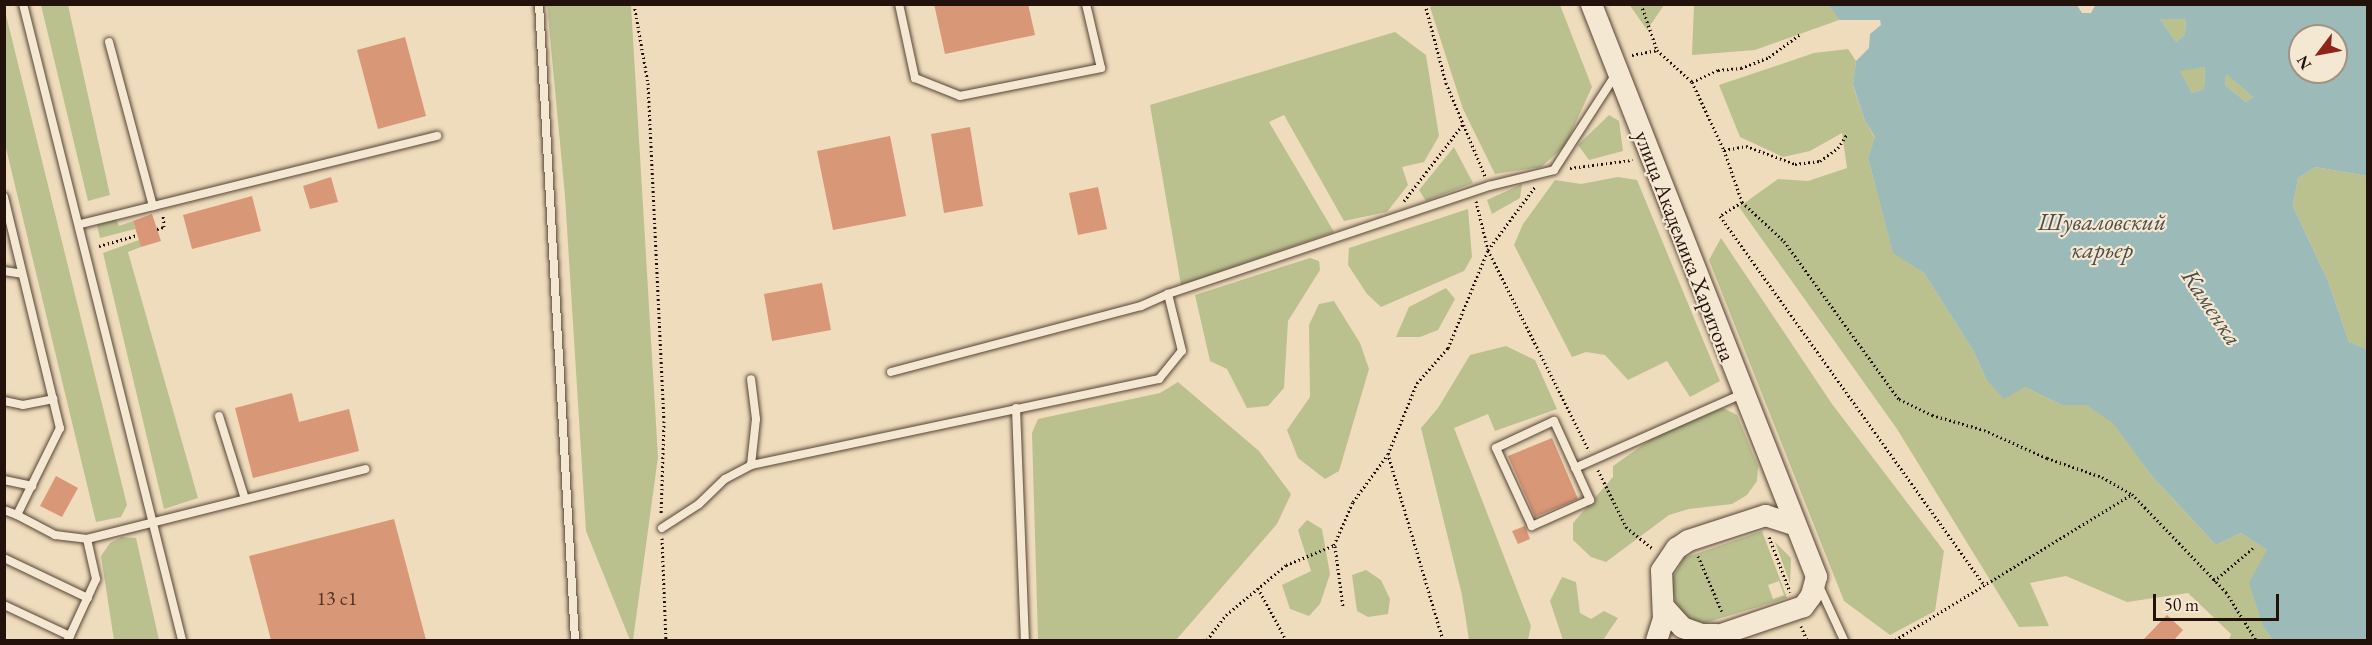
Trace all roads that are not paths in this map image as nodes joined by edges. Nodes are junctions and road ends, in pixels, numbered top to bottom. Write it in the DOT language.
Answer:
graph roads {
  1 [pos="23,4"];
  2 [pos="539,4"];
  3 [pos="899,4"];
  4 [pos="1086,4"];
  5 [pos="1591,4"];
  6 [pos="109,42"];
  7 [pos="1615,65"];
  8 [pos="437,136"];
  9 [pos="4,197"];
  10 [pos="153,206"];
  11 [pos="81,224"];
  12 [pos="4,270"];
  13 [pos="22,274"];
  14 [pos="1168,294"];
  15 [pos="891,372"];
  16 [pos="751,379"];
  17 [pos="1742,394"];
  18 [pos="52,399"];
  19 [pos="4,401"];
  20 [pos="1016,408"];
  21 [pos="219,416"];
  22 [pos="751,465"];
  23 [pos="1575,468"];
  24 [pos="365,469"];
  25 [pos="4,480"];
  26 [pos="32,486"];
  27 [pos="1779,488"];
  28 [pos="245,499"];
  29 [pos="4,510"];
  30 [pos="17,514"];
  31 [pos="151,523"];
  32 [pos="1766,523"];
  33 [pos="1795,525"];
  34 [pos="662,528"];
  35 [pos="87,539"];
  36 [pos="4,558"];
  37 [pos="1816,576"];
  38 [pos="88,597"];
  39 [pos="4,604"];
  40 [pos="1663,606"];
  41 [pos="1717,635"];
  42 [pos="69,638"];
  43 [pos="182,640"];
  44 [pos="575,640"];
  45 [pos="1025,640"];
  46 [pos="1656,640"];
  47 [pos="1844,640"];
  1 -- 11 [label="lane"];
  2 -- 44 [label="lane"];
  3 -- 4 [label="lane"];
  5 -- 7 [label="street, улица Академика Харитона"];
  6 -- 10 [label="lane"];
  7 -- 14 [label="lane"];
  7 -- 17 [label="street, улица Академика Харитона"];
  8 -- 10 [label="lane"];
  9 -- 13 [label="lane"];
  10 -- 11 [label="lane"];
  11 -- 31 [label="lane"];
  12 -- 13 [label="lane"];
  13 -- 18 [label="lane"];
  14 -- 15 [label="lane"];
  14 -- 20 [label="lane"];
  16 -- 22 [label="lane"];
  17 -- 23 [label="lane"];
  17 -- 27 [label="street, улица Академика Харитона"];
  18 -- 19 [label="lane"];
  18 -- 26 [label="lane"];
  20 -- 22 [label="lane"];
  20 -- 45 [label="lane"];
  21 -- 28 [label="lane"];
  22 -- 34 [label="lane"];
  23 -- 23 [label="lane"];
  24 -- 28 [label="lane"];
  25 -- 26 [label="lane"];
  26 -- 30 [label="lane"];
  27 -- 32 [label="street"];
  27 -- 33 [label="street, улица Академика Харитона"];
  28 -- 31 [label="lane"];
  29 -- 30 [label="lane"];
  30 -- 35 [label="lane"];
  31 -- 35 [label="lane"];
  31 -- 43 [label="lane"];
  32 -- 33 [label="street"];
  32 -- 40 [label="street"];
  33 -- 37 [label="street, улица Академика Харитона"];
  35 -- 38 [label="lane"];
  36 -- 38 [label="lane"];
  37 -- 41 [label="street"];
  37 -- 47 [label="lane"];
  38 -- 42 [label="lane"];
  39 -- 42 [label="lane"];
  40 -- 41 [label="street"];
  40 -- 46 [label="street"];
}
